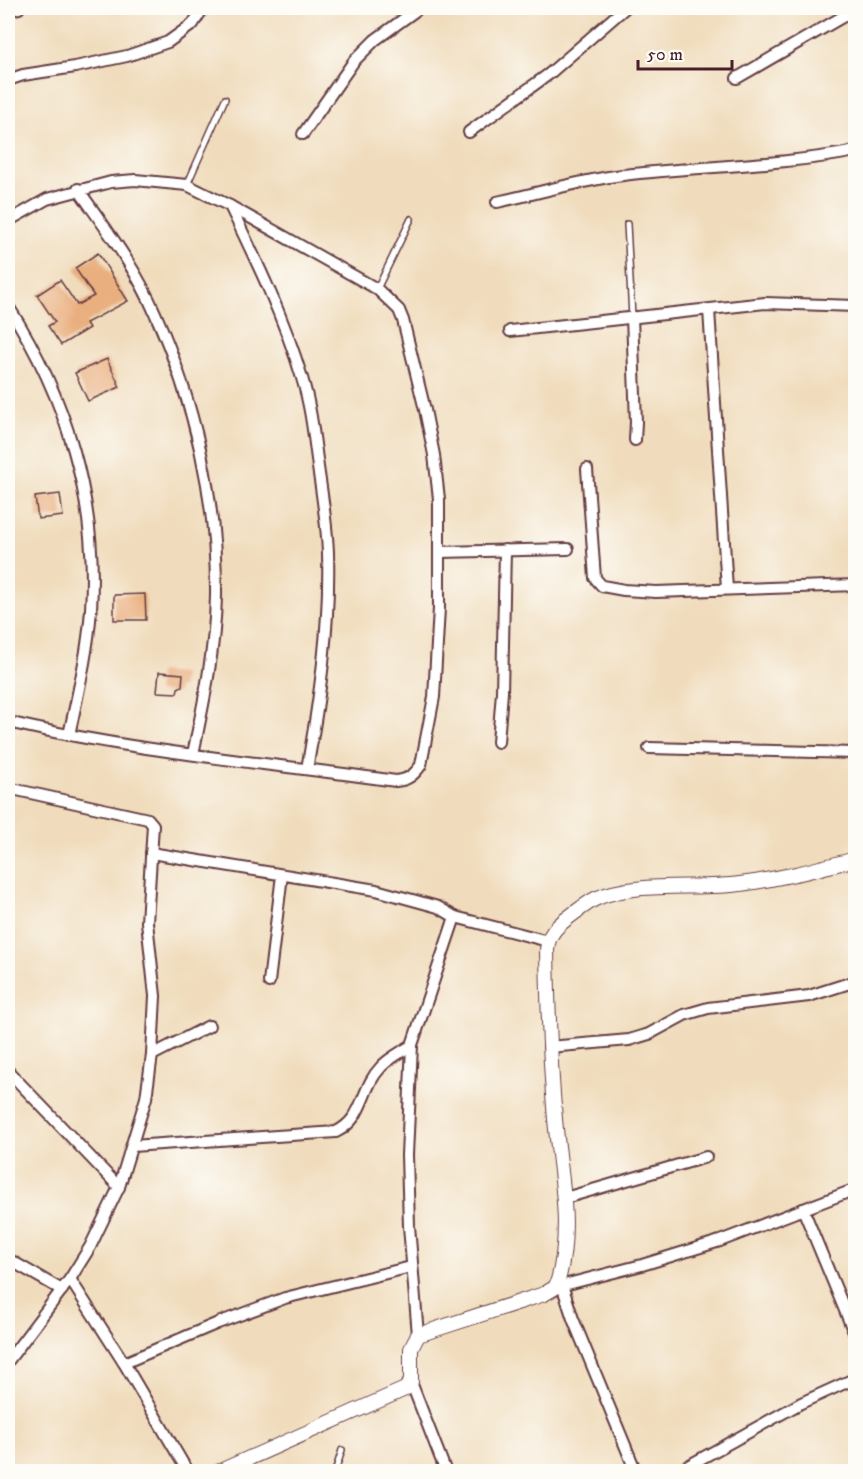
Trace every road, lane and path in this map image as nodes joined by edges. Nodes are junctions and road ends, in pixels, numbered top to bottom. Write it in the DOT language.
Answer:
graph roads {
  1 [pos="19,8"];
  2 [pos="203,8"];
  3 [pos="420,8"];
  4 [pos="625,8"];
  5 [pos="855,9"];
  6 [pos="8,10"];
  7 [pos="737,78"];
  8 [pos="8,80"];
  9 [pos="225,99"];
  10 [pos="469,132"];
  11 [pos="303,134"];
  12 [pos="855,151"];
  13 [pos="187,185"];
  14 [pos="78,189"];
  15 [pos="497,202"];
  16 [pos="230,206"];
  17 [pos="411,219"];
  18 [pos="8,221"];
  19 [pos="627,224"];
  20 [pos="377,289"];
  21 [pos="8,306"];
  22 [pos="855,306"];
  23 [pos="709,310"];
  24 [pos="632,317"];
  25 [pos="510,331"];
  26 [pos="635,440"];
  27 [pos="587,469"];
  28 [pos="568,549"];
  29 [pos="505,550"];
  30 [pos="440,552"];
  31 [pos="855,585"];
  32 [pos="727,589"];
  33 [pos="8,722"];
  34 [pos="69,735"];
  35 [pos="498,742"];
  36 [pos="649,748"];
  37 [pos="855,753"];
  38 [pos="193,754"];
  39 [pos="307,769"];
  40 [pos="8,788"];
  41 [pos="151,854"];
  42 [pos="855,859"];
  43 [pos="282,875"];
  44 [pos="455,917"];
  45 [pos="548,941"];
  46 [pos="855,981"];
  47 [pos="269,982"];
  48 [pos="209,1026"];
  49 [pos="412,1045"];
  50 [pos="549,1047"];
  51 [pos="152,1055"];
  52 [pos="8,1071"];
  53 [pos="132,1146"];
  54 [pos="706,1157"];
  55 [pos="119,1186"];
  56 [pos="855,1189"];
  57 [pos="565,1198"];
  58 [pos="803,1209"];
  59 [pos="8,1259"];
  60 [pos="411,1267"];
  61 [pos="70,1279"];
  62 [pos="559,1286"];
  63 [pos="62,1290"];
  64 [pos="418,1335"];
  65 [pos="855,1337"];
  66 [pos="8,1361"];
  67 [pos="124,1363"];
  68 [pos="855,1378"];
  69 [pos="411,1382"];
  70 [pos="342,1450"];
  71 [pos="188,1472"];
  72 [pos="218,1472"];
  73 [pos="335,1472"];
  74 [pos="446,1472"];
  75 [pos="636,1472"];
  76 [pos="677,1472"];
  1 -- 6 [label="street"];
  2 -- 8 [label="street"];
  3 -- 11 [label="street"];
  4 -- 10 [label="street"];
  5 -- 7 [label="street"];
  9 -- 13 [label="lane"];
  12 -- 15 [label="street"];
  13 -- 14 [label="street"];
  13 -- 16 [label="street"];
  14 -- 18 [label="street"];
  14 -- 38 [label="street"];
  16 -- 20 [label="street"];
  16 -- 39 [label="street"];
  17 -- 20 [label="lane"];
  19 -- 24 [label="lane"];
  20 -- 30 [label="street"];
  21 -- 34 [label="street"];
  22 -- 23 [label="street"];
  23 -- 24 [label="street"];
  23 -- 32 [label="street"];
  24 -- 25 [label="street"];
  24 -- 26 [label="street"];
  27 -- 32 [label="street"];
  28 -- 29 [label="street"];
  29 -- 30 [label="street"];
  29 -- 35 [label="street"];
  30 -- 39 [label="street"];
  31 -- 32 [label="street"];
  33 -- 34 [label="street"];
  34 -- 38 [label="street"];
  36 -- 37 [label="street"];
  38 -- 39 [label="street"];
  40 -- 41 [label="street"];
  41 -- 43 [label="street"];
  41 -- 51 [label="street"];
  42 -- 45 [label="street"];
  43 -- 44 [label="street"];
  43 -- 47 [label="street"];
  44 -- 45 [label="street"];
  44 -- 49 [label="street"];
  45 -- 50 [label="street"];
  46 -- 50 [label="street"];
  48 -- 51 [label="street"];
  49 -- 53 [label="street"];
  49 -- 60 [label="street"];
  50 -- 57 [label="street"];
  51 -- 53 [label="street"];
  52 -- 55 [label="street"];
  53 -- 55 [label="street"];
  54 -- 57 [label="street"];
  55 -- 61 [label="street"];
  56 -- 58 [label="street"];
  57 -- 62 [label="street"];
  58 -- 62 [label="street"];
  58 -- 65 [label="street"];
  59 -- 63 [label="street"];
  60 -- 64 [label="street"];
  60 -- 67 [label="street"];
  61 -- 63 [label="street"];
  61 -- 67 [label="street"];
  62 -- 64 [label="street"];
  62 -- 75 [label="street"];
  63 -- 66 [label="street"];
  64 -- 69 [label="street"];
  67 -- 71 [label="street"];
  68 -- 76 [label="street"];
  69 -- 72 [label="street"];
  69 -- 74 [label="street"];
  70 -- 73 [label="lane"];
}
